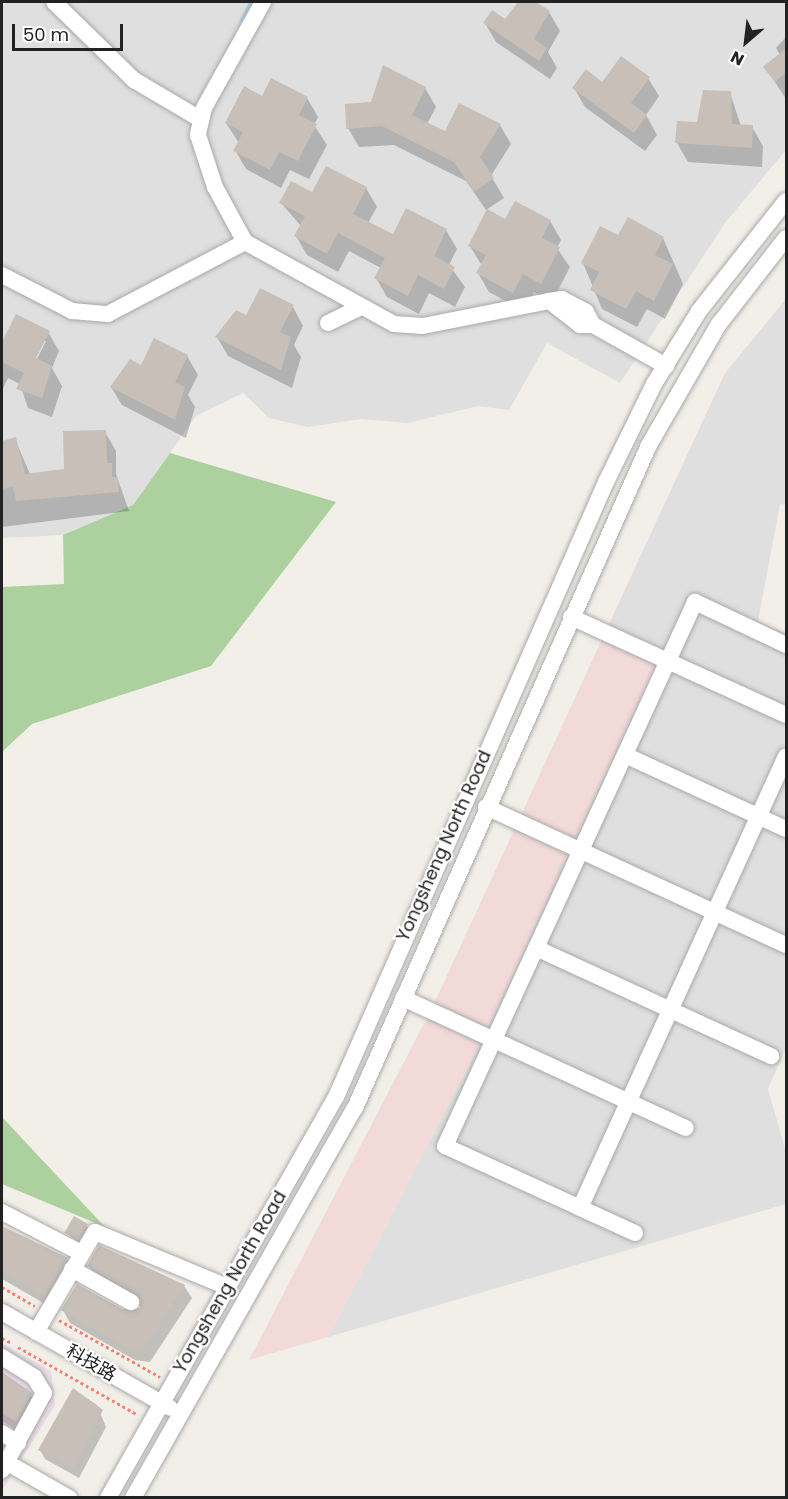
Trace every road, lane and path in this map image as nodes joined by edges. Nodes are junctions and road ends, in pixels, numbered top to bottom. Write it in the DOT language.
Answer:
graph roads {
  1 [pos="54,2"];
  2 [pos="263,2"];
  3 [pos="200,119"];
  4 [pos="786,201"];
  5 [pos="786,238"];
  6 [pos="245,242"];
  7 [pos="2,275"];
  8 [pos="361,307"];
  9 [pos="328,323"];
  10 [pos="666,366"];
  11 [pos="571,616"];
  12 [pos="786,645"];
  13 [pos="668,661"];
  14 [pos="786,716"];
  15 [pos="625,755"];
  16 [pos="786,757"];
  17 [pos="486,807"];
  18 [pos="759,817"];
  19 [pos="786,829"];
  20 [pos="581,850"];
  21 [pos="715,912"];
  22 [pos="786,945"];
  23 [pos="536,948"];
  24 [pos="403,998"];
  25 [pos="671,1010"];
  26 [pos="494,1040"];
  27 [pos="771,1056"];
  28 [pos="628,1102"];
  29 [pos="685,1128"];
  30 [pos="580,1208"];
  31 [pos="2,1212"];
  32 [pos="635,1233"];
  33 [pos="81,1253"];
  34 [pos="72,1269"];
  35 [pos="2,1287"];
  36 [pos="227,1287"];
  37 [pos="131,1302"];
  38 [pos="2,1312"];
  39 [pos="47,1313"];
  40 [pos="36,1332"];
  41 [pos="2,1338"];
  42 [pos="2,1357"];
  43 [pos="162,1378"];
  44 [pos="162,1403"];
  45 [pos="181,1414"];
  46 [pos="142,1418"];
  47 [pos="2,1433"];
  48 [pos="18,1443"];
  49 [pos="4,1466"];
  50 [pos="69,1497"];
  51 [pos="108,1497"];
  52 [pos="134,1497"];
  1 -- 3 [label="street"];
  2 -- 3 [label="street"];
  3 -- 6 [label="street"];
  4 -- 10 [label="street, Yongsheng North Road"];
  5 -- 11 [label="street, Yongsheng North Road"];
  6 -- 7 [label="street"];
  6 -- 8 [label="street"];
  8 -- 9 [label="street"];
  8 -- 10 [label="street"];
  10 -- 36 [label="street, Yongsheng North Road"];
  11 -- 13 [label="street"];
  11 -- 17 [label="street, Yongsheng North Road"];
  12 -- 13 [label="street"];
  13 -- 14 [label="street"];
  13 -- 15 [label="street"];
  15 -- 18 [label="street"];
  15 -- 20 [label="street"];
  16 -- 18 [label="street"];
  17 -- 20 [label="street"];
  17 -- 24 [label="street, Yongsheng North Road"];
  18 -- 19 [label="street"];
  18 -- 21 [label="street"];
  20 -- 21 [label="street"];
  20 -- 23 [label="street"];
  21 -- 22 [label="street"];
  21 -- 25 [label="street"];
  23 -- 25 [label="street"];
  23 -- 26 [label="street"];
  24 -- 26 [label="street"];
  24 -- 45 [label="street, Yongsheng North Road"];
  25 -- 27 [label="street"];
  25 -- 28 [label="street"];
  26 -- 28 [label="street"];
  26 -- 30 [label="street"];
  28 -- 29 [label="street"];
  28 -- 30 [label="street"];
  30 -- 32 [label="street"];
  31 -- 33 [label="street"];
  33 -- 34 [label="street"];
  33 -- 36 [label="street"];
  34 -- 37 [label="street"];
  34 -- 39 [label="street"];
  35 -- 39 [label="path"];
  36 -- 44 [label="street, Yongsheng North Road"];
  38 -- 40 [label="street, 科技路"];
  39 -- 40 [label="street"];
  39 -- 43 [label="path"];
  40 -- 44 [label="street, 科技路"];
  41 -- 46 [label="path"];
  42 -- 48 [label="street"];
  44 -- 45 [label="street, 科技路"];
  44 -- 51 [label="street, Yongsheng North Road"];
  45 -- 52 [label="street, Yongsheng North Road"];
  47 -- 48 [label="street"];
  48 -- 49 [label="street"];
  49 -- 50 [label="street"];
}
